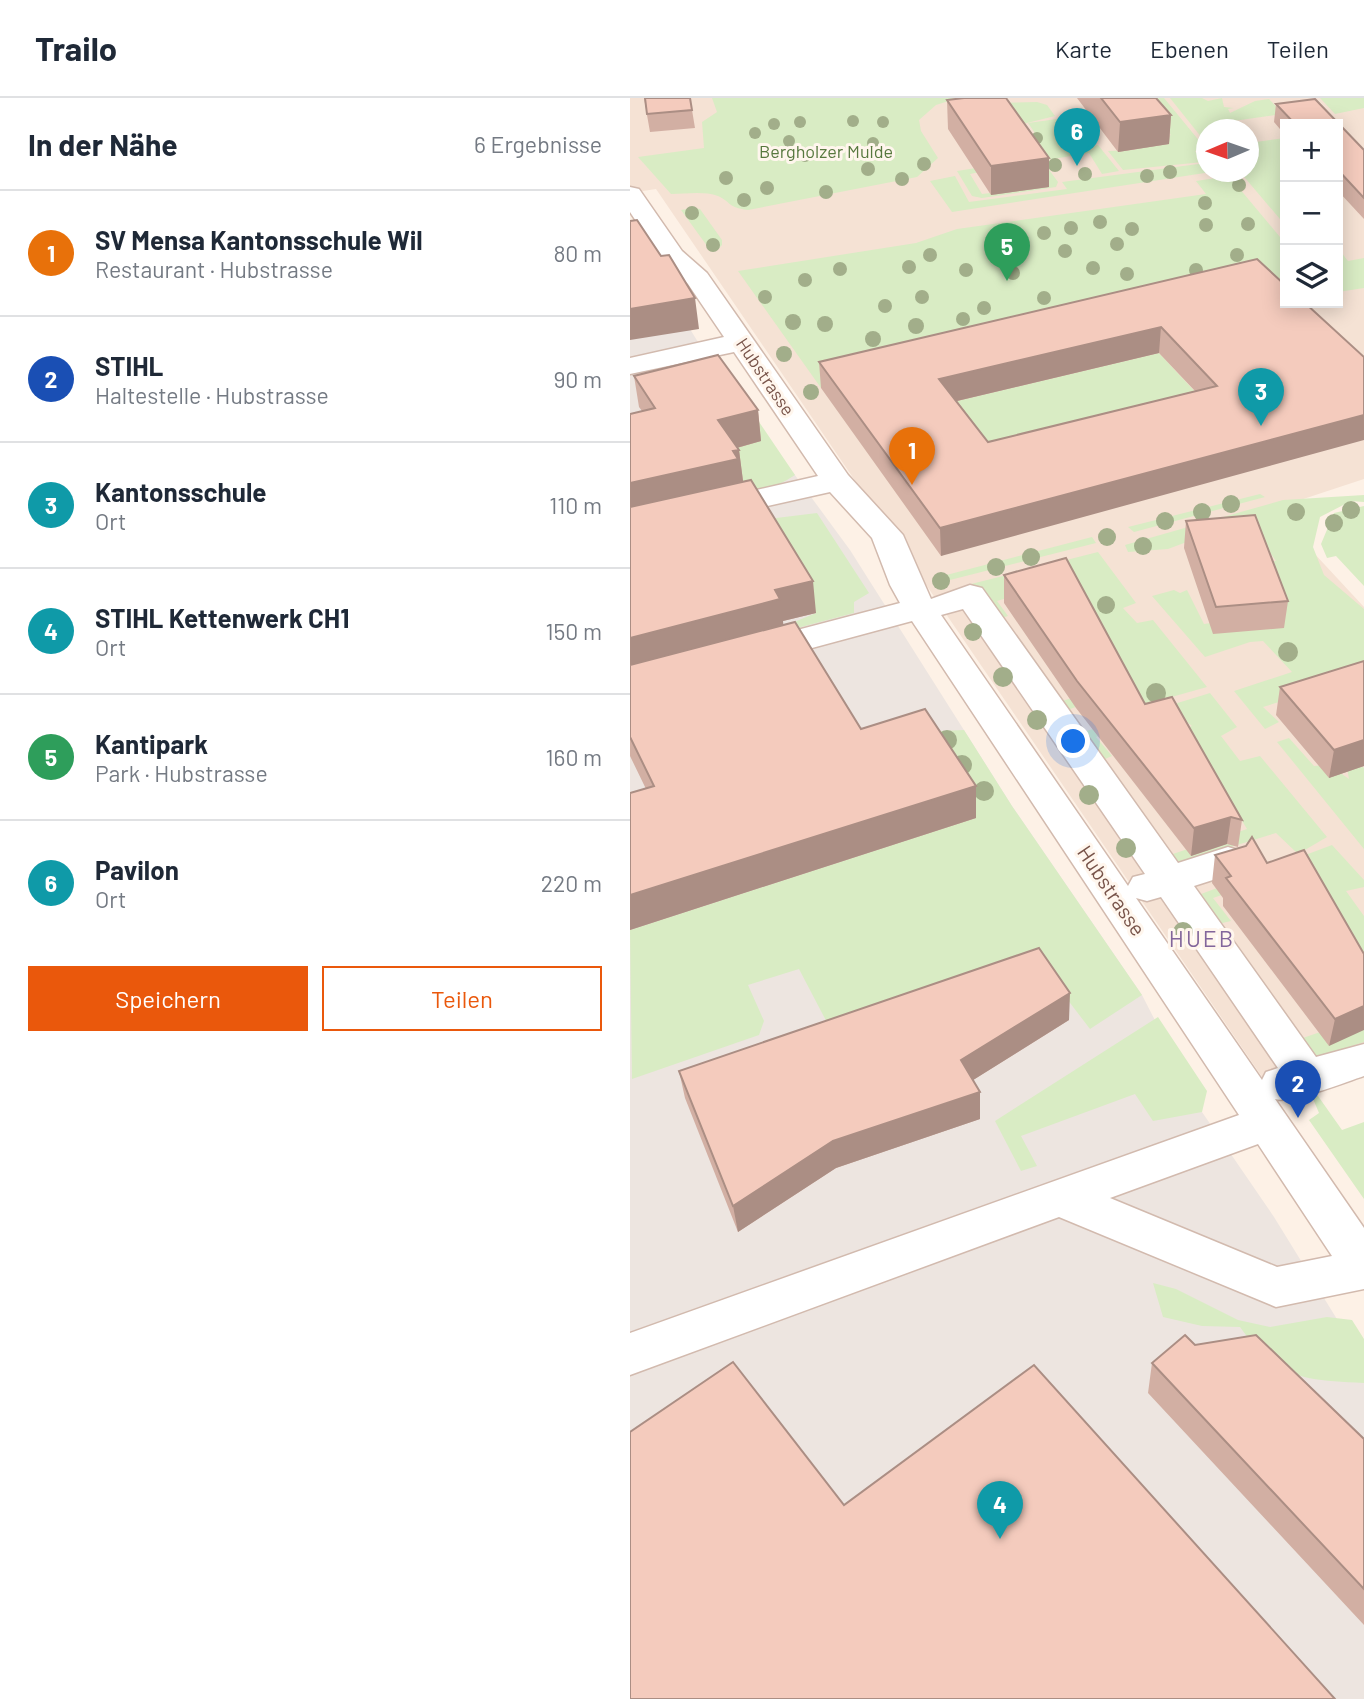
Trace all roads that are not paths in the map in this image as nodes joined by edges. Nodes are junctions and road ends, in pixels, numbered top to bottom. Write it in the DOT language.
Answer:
graph roads {
  1 [pos="630,170"];
  2 [pos="630,194"];
  3 [pos="693,272"];
  4 [pos="741,342"];
  5 [pos="630,366"];
  6 [pos="837,481"];
  7 [pos="630,528"];
  8 [pos="923,599"];
  9 [pos="723,661"];
  10 [pos="1228,861"];
  11 [pos="1154,885"];
  12 [pos="1364,1060"];
  13 [pos="1308,1078"];
  14 [pos="1259,1108"];
  15 [pos="1059,1197"];
  16 [pos="1364,1267"];
  17 [pos="630,1354"];
  1 -- 3 [label="street, Hubstrasse"];
  2 -- 3 [label="street, Hubstrasse"];
  3 -- 4 [label="street, Hubstrasse"];
  4 -- 5 [label="street"];
  4 -- 6 [label="street, Hubstrasse"];
  6 -- 7 [label="street"];
  6 -- 8 [label="street, Hubstrasse"];
  8 -- 9 [label="street"];
  8 -- 11 [label="street"];
  8 -- 14 [label="street, Hubstrasse"];
  10 -- 11 [label="street"];
  11 -- 13 [label="street"];
  12 -- 13 [label="street"];
  13 -- 14 [label="street"];
  14 -- 15 [label="street"];
  14 -- 16 [label="street, Hubstrasse"];
  15 -- 16 [label="street"];
  15 -- 17 [label="street"];
}
